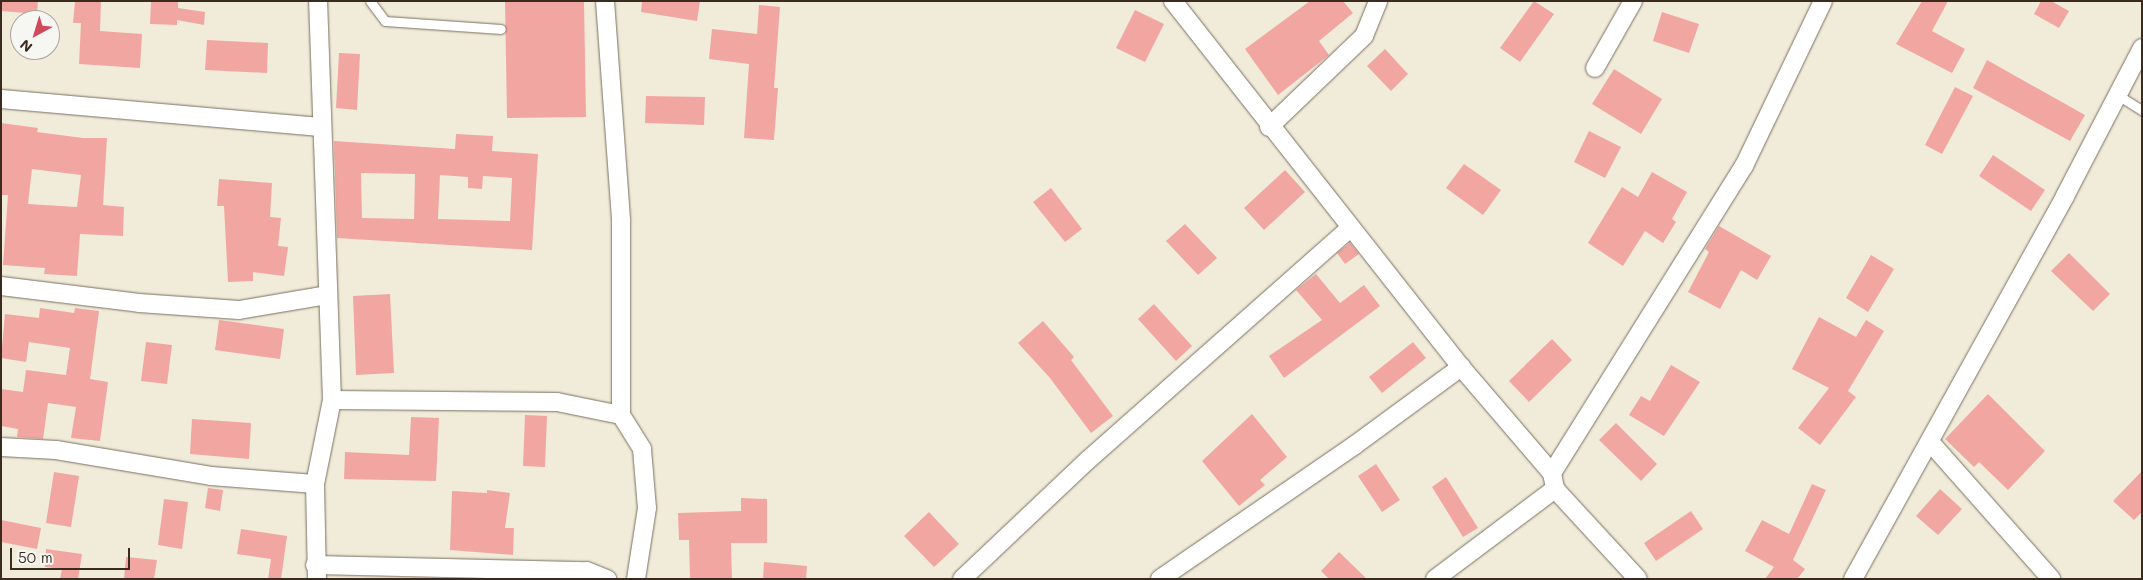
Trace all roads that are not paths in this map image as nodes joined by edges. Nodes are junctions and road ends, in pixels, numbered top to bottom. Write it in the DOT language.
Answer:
graph roads {
  1 [pos="318,1"];
  2 [pos="370,1"];
  3 [pos="605,1"];
  4 [pos="1173,1"];
  5 [pos="1378,1"];
  6 [pos="1633,1"];
  7 [pos="1823,1"];
  8 [pos="501,29"];
  9 [pos="2142,48"];
  10 [pos="1596,68"];
  11 [pos="2116,94"];
  12 [pos="1,99"];
  13 [pos="2142,110"];
  14 [pos="320,127"];
  15 [pos="1269,127"];
  16 [pos="1350,228"];
  17 [pos="1,286"];
  18 [pos="327,295"];
  19 [pos="1461,368"];
  20 [pos="332,400"];
  21 [pos="621,414"];
  22 [pos="1930,442"];
  23 [pos="1,447"];
  24 [pos="1553,481"];
  25 [pos="315,484"];
  26 [pos="316,572"];
  27 [pos="607,579"];
  28 [pos="636,579"];
  29 [pos="962,579"];
  30 [pos="1160,579"];
  31 [pos="1435,579"];
  32 [pos="1638,579"];
  33 [pos="1853,579"];
  34 [pos="2051,579"];
  1 -- 14 [label="street"];
  2 -- 8 [label="lane"];
  3 -- 21 [label="street"];
  4 -- 15 [label="street"];
  5 -- 15 [label="street"];
  6 -- 10 [label="street"];
  7 -- 24 [label="street"];
  9 -- 11 [label="street"];
  11 -- 13 [label="lane"];
  11 -- 22 [label="street"];
  12 -- 14 [label="street"];
  14 -- 18 [label="street"];
  15 -- 16 [label="street"];
  16 -- 19 [label="street"];
  16 -- 29 [label="street"];
  17 -- 18 [label="street"];
  18 -- 20 [label="street"];
  19 -- 24 [label="street"];
  19 -- 30 [label="street"];
  20 -- 21 [label="street"];
  20 -- 25 [label="street"];
  21 -- 28 [label="street"];
  22 -- 33 [label="street"];
  22 -- 34 [label="street"];
  23 -- 25 [label="street"];
  24 -- 31 [label="street"];
  24 -- 32 [label="street"];
  25 -- 26 [label="street"];
  26 -- 27 [label="street"];
}
